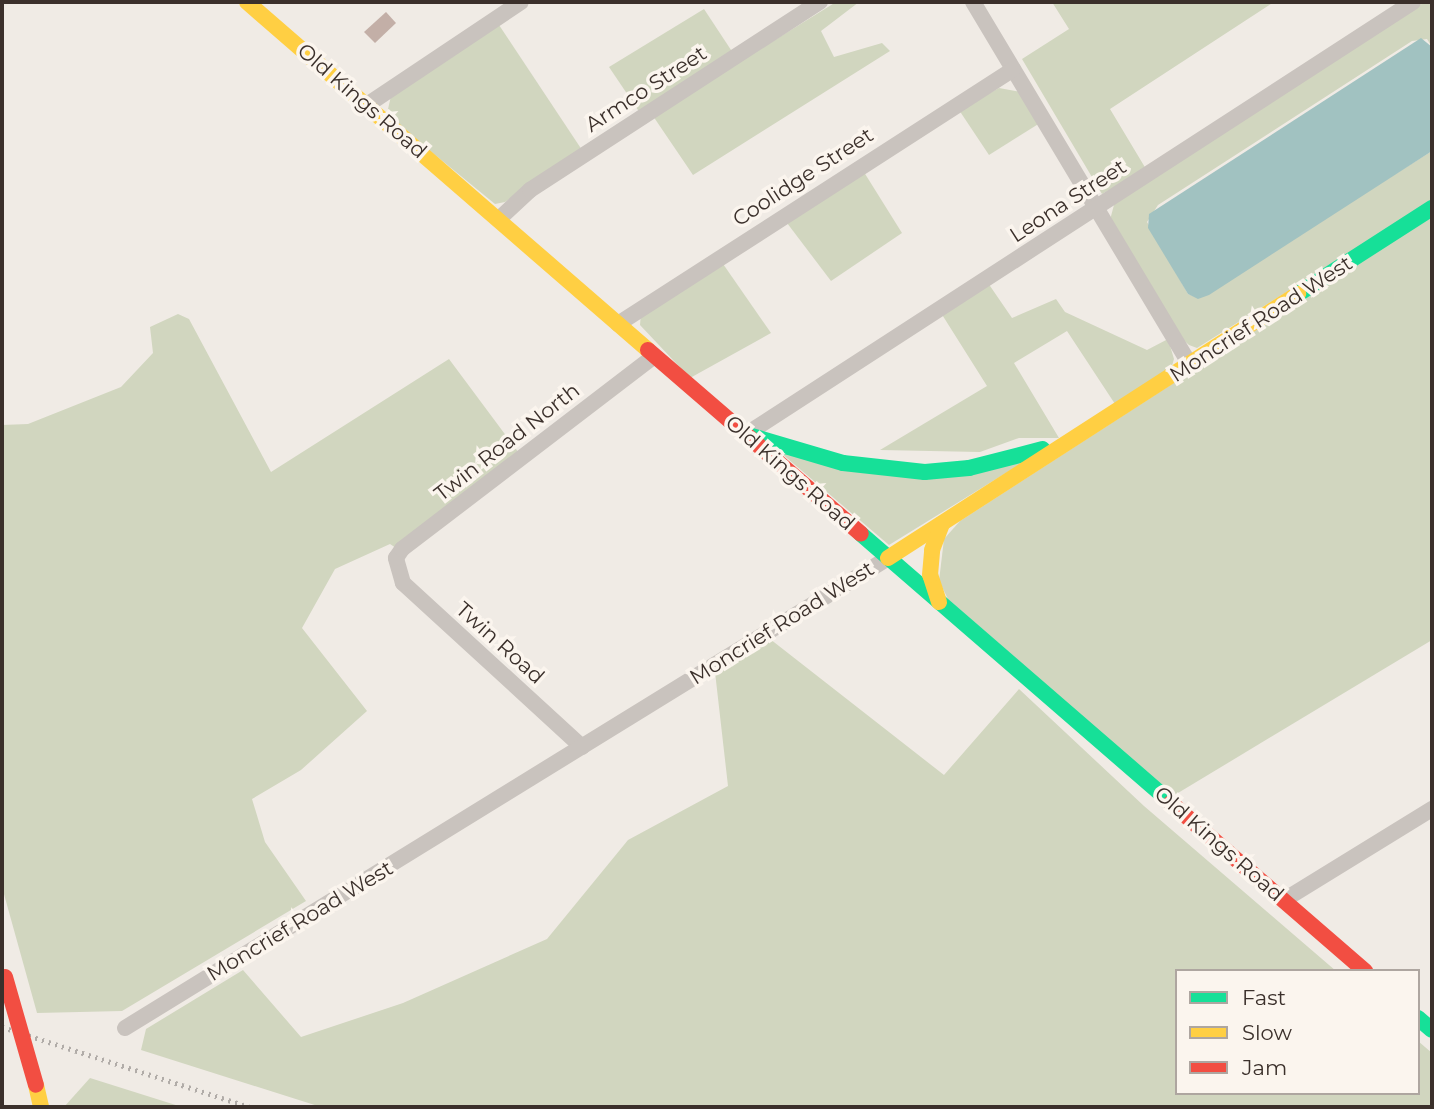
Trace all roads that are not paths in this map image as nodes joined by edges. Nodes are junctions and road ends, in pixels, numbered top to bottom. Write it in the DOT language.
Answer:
graph roads {
  1 [pos="247,2"];
  2 [pos="521,2"];
  3 [pos="820,2"];
  4 [pos="973,2"];
  5 [pos="1413,2"];
  6 [pos="1013,69"];
  7 [pos="367,105"];
  8 [pos="1097,208"];
  9 [pos="1432,208"];
  10 [pos="500,218"];
  11 [pos="618,324"];
  12 [pos="654,356"];
  13 [pos="1190,364"];
  14 [pos="745,435"];
  15 [pos="1079,437"];
  16 [pos="942,524"];
  17 [pos="888,558"];
  18 [pos="395,567"];
  19 [pos="939,602"];
  20 [pos="582,747"];
  21 [pos="1432,809"];
  22 [pos="1284,900"];
  23 [pos="1363,969"];
  24 [pos="3,972"];
  25 [pos="125,1028"];
  26 [pos="41,1107"];
  1 -- 7 [label="main road, Old Kings Road"];
  2 -- 7 [label="street"];
  3 -- 10 [label="street, Armco Street"];
  4 -- 6 [label="street"];
  5 -- 8 [label="street, Leona Street"];
  6 -- 8 [label="street"];
  6 -- 11 [label="street, Coolidge Street"];
  7 -- 10 [label="main road, Old Kings Road"];
  8 -- 13 [label="street"];
  8 -- 14 [label="street, Leona Street"];
  9 -- 13 [label="main road, Moncrief Road West"];
  10 -- 11 [label="main road, Old Kings Road"];
  11 -- 12 [label="main road, Old Kings Road"];
  12 -- 14 [label="main road, Old Kings Road"];
  12 -- 18 [label="street, Twin Road North"];
  13 -- 15 [label="main road, Moncrief Road West"];
  14 -- 15 [label="main road"];
  14 -- 17 [label="main road, Old Kings Road"];
  15 -- 16 [label="main road, Moncrief Road West"];
  16 -- 17 [label="main road, Moncrief Road West"];
  16 -- 19 [label="main road"];
  17 -- 19 [label="main road, Old Kings Road"];
  17 -- 20 [label="street, Moncrief Road West"];
  18 -- 20 [label="street, Twin Road"];
  19 -- 22 [label="main road, Old Kings Road"];
  20 -- 25 [label="street, Moncrief Road West"];
  21 -- 22 [label="street"];
  22 -- 23 [label="main road, Old Kings Road"];
  24 -- 26 [label="main road, bridge"];
}
